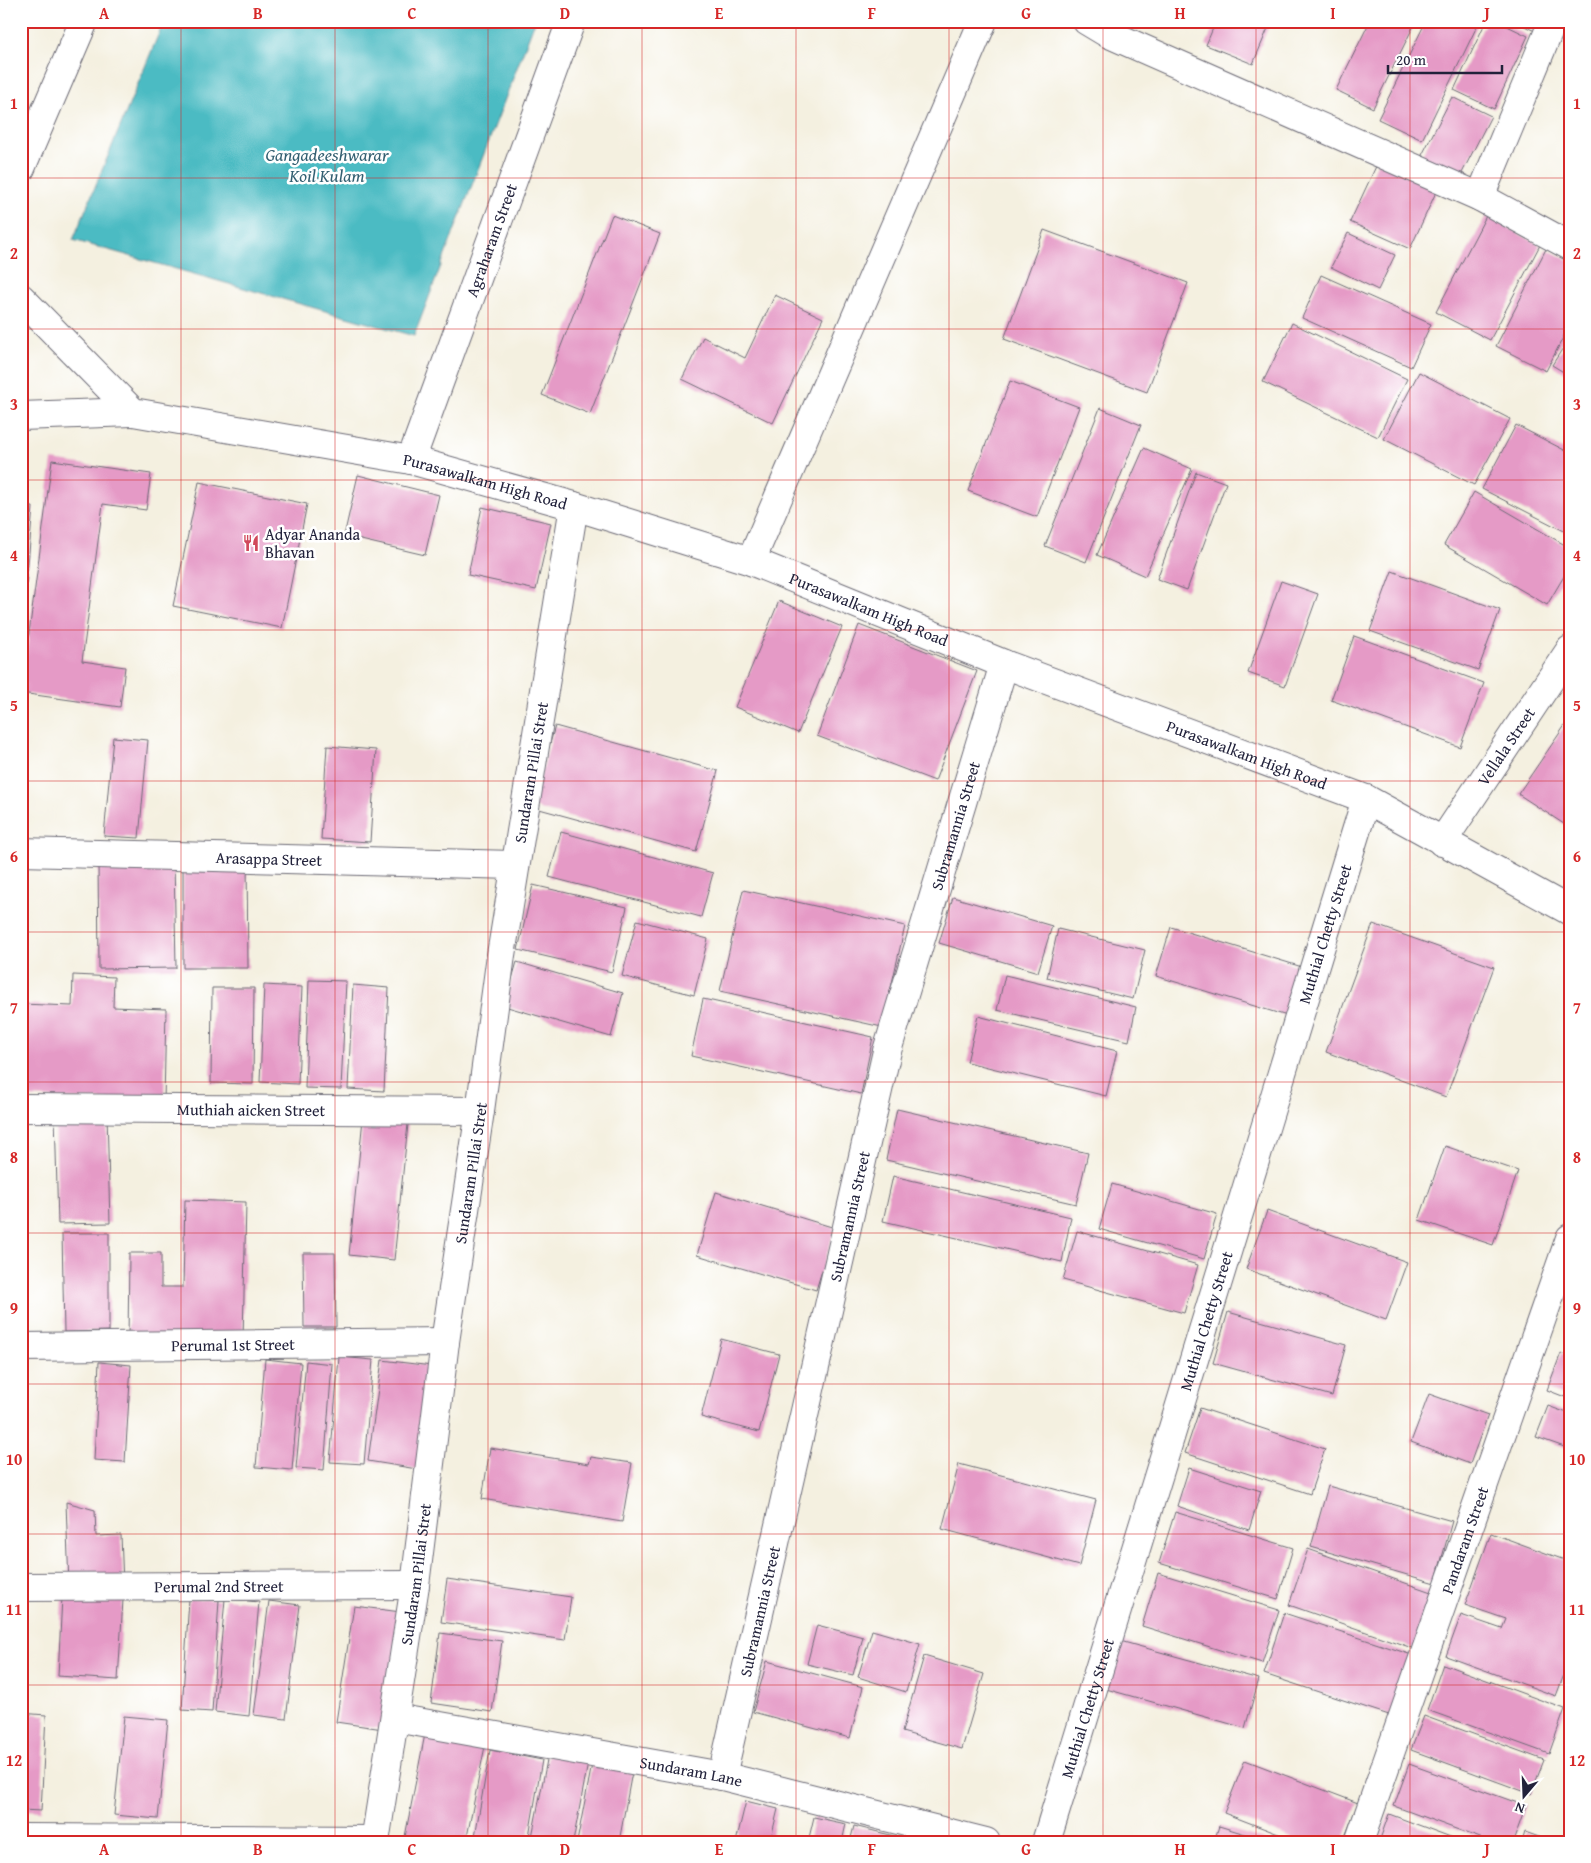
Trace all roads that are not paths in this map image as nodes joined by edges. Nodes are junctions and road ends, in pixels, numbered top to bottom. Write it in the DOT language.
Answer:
graph roads {
  1 [pos="84,21"];
  2 [pos="571,21"];
  3 [pos="983,21"];
  4 [pos="1553,21"];
  5 [pos="1102,25"];
  6 [pos="21,168"];
  7 [pos="1480,197"];
  8 [pos="1570,246"];
  9 [pos="21,298"];
  10 [pos="133,412"];
  11 [pos="21,416"];
  12 [pos="411,460"];
  13 [pos="574,506"];
  14 [pos="751,561"];
  15 [pos="1570,650"];
  16 [pos="1004,664"];
  17 [pos="1366,799"];
  18 [pos="1442,842"];
  19 [pos="21,852"];
  20 [pos="514,865"];
  21 [pos="1570,911"];
  22 [pos="21,1108"];
  23 [pos="480,1111"];
  24 [pos="1570,1238"];
  25 [pos="445,1342"];
  26 [pos="21,1348"];
  27 [pos="415,1585"];
  28 [pos="21,1587"];
  29 [pos="395,1718"];
  30 [pos="722,1776"];
  31 [pos="21,1838"];
  32 [pos="375,1841"];
  33 [pos="986,1842"];
  34 [pos="1046,1842"];
  35 [pos="1359,1842"];
  1 -- 6 [label="street"];
  2 -- 12 [label="street, Agraharam Street"];
  3 -- 14 [label="street"];
  4 -- 7 [label="street"];
  5 -- 7 [label="street"];
  7 -- 8 [label="street"];
  9 -- 10 [label="street"];
  10 -- 11 [label="street, Purasawalkam High Road"];
  10 -- 12 [label="street, Purasawalkam High Road"];
  12 -- 13 [label="street, Purasawalkam High Road"];
  13 -- 14 [label="street, Purasawalkam High Road"];
  13 -- 20 [label="street, Sundaram Pillai Stret"];
  14 -- 16 [label="street, Purasawalkam High Road"];
  15 -- 18 [label="street, Vellala Street"];
  16 -- 17 [label="street, Purasawalkam High Road"];
  16 -- 30 [label="street, Subramannia Street"];
  17 -- 18 [label="street, Purasawalkam High Road"];
  17 -- 34 [label="street, Muthial Chetty Street"];
  18 -- 21 [label="street, Purasawalkam High Road"];
  19 -- 20 [label="street, Arasappa Street"];
  20 -- 23 [label="street, Sundaram Pillai Stret"];
  22 -- 23 [label="street, Muthiah aicken Street"];
  23 -- 25 [label="street, Sundaram Pillai Stret"];
  24 -- 35 [label="street, Pandaram Street"];
  25 -- 26 [label="street, Perumal 1st Street"];
  25 -- 27 [label="street, Sundaram Pillai Stret"];
  27 -- 28 [label="street, Perumal 2nd Street"];
  27 -- 29 [label="street, Sundaram Pillai Stret"];
  29 -- 30 [label="street, Sundaram Lane"];
  29 -- 32 [label="street, Sundaram Pillai Stret"];
  30 -- 33 [label="street, Sundaram Lane"];
  31 -- 32 [label="street"];
}
